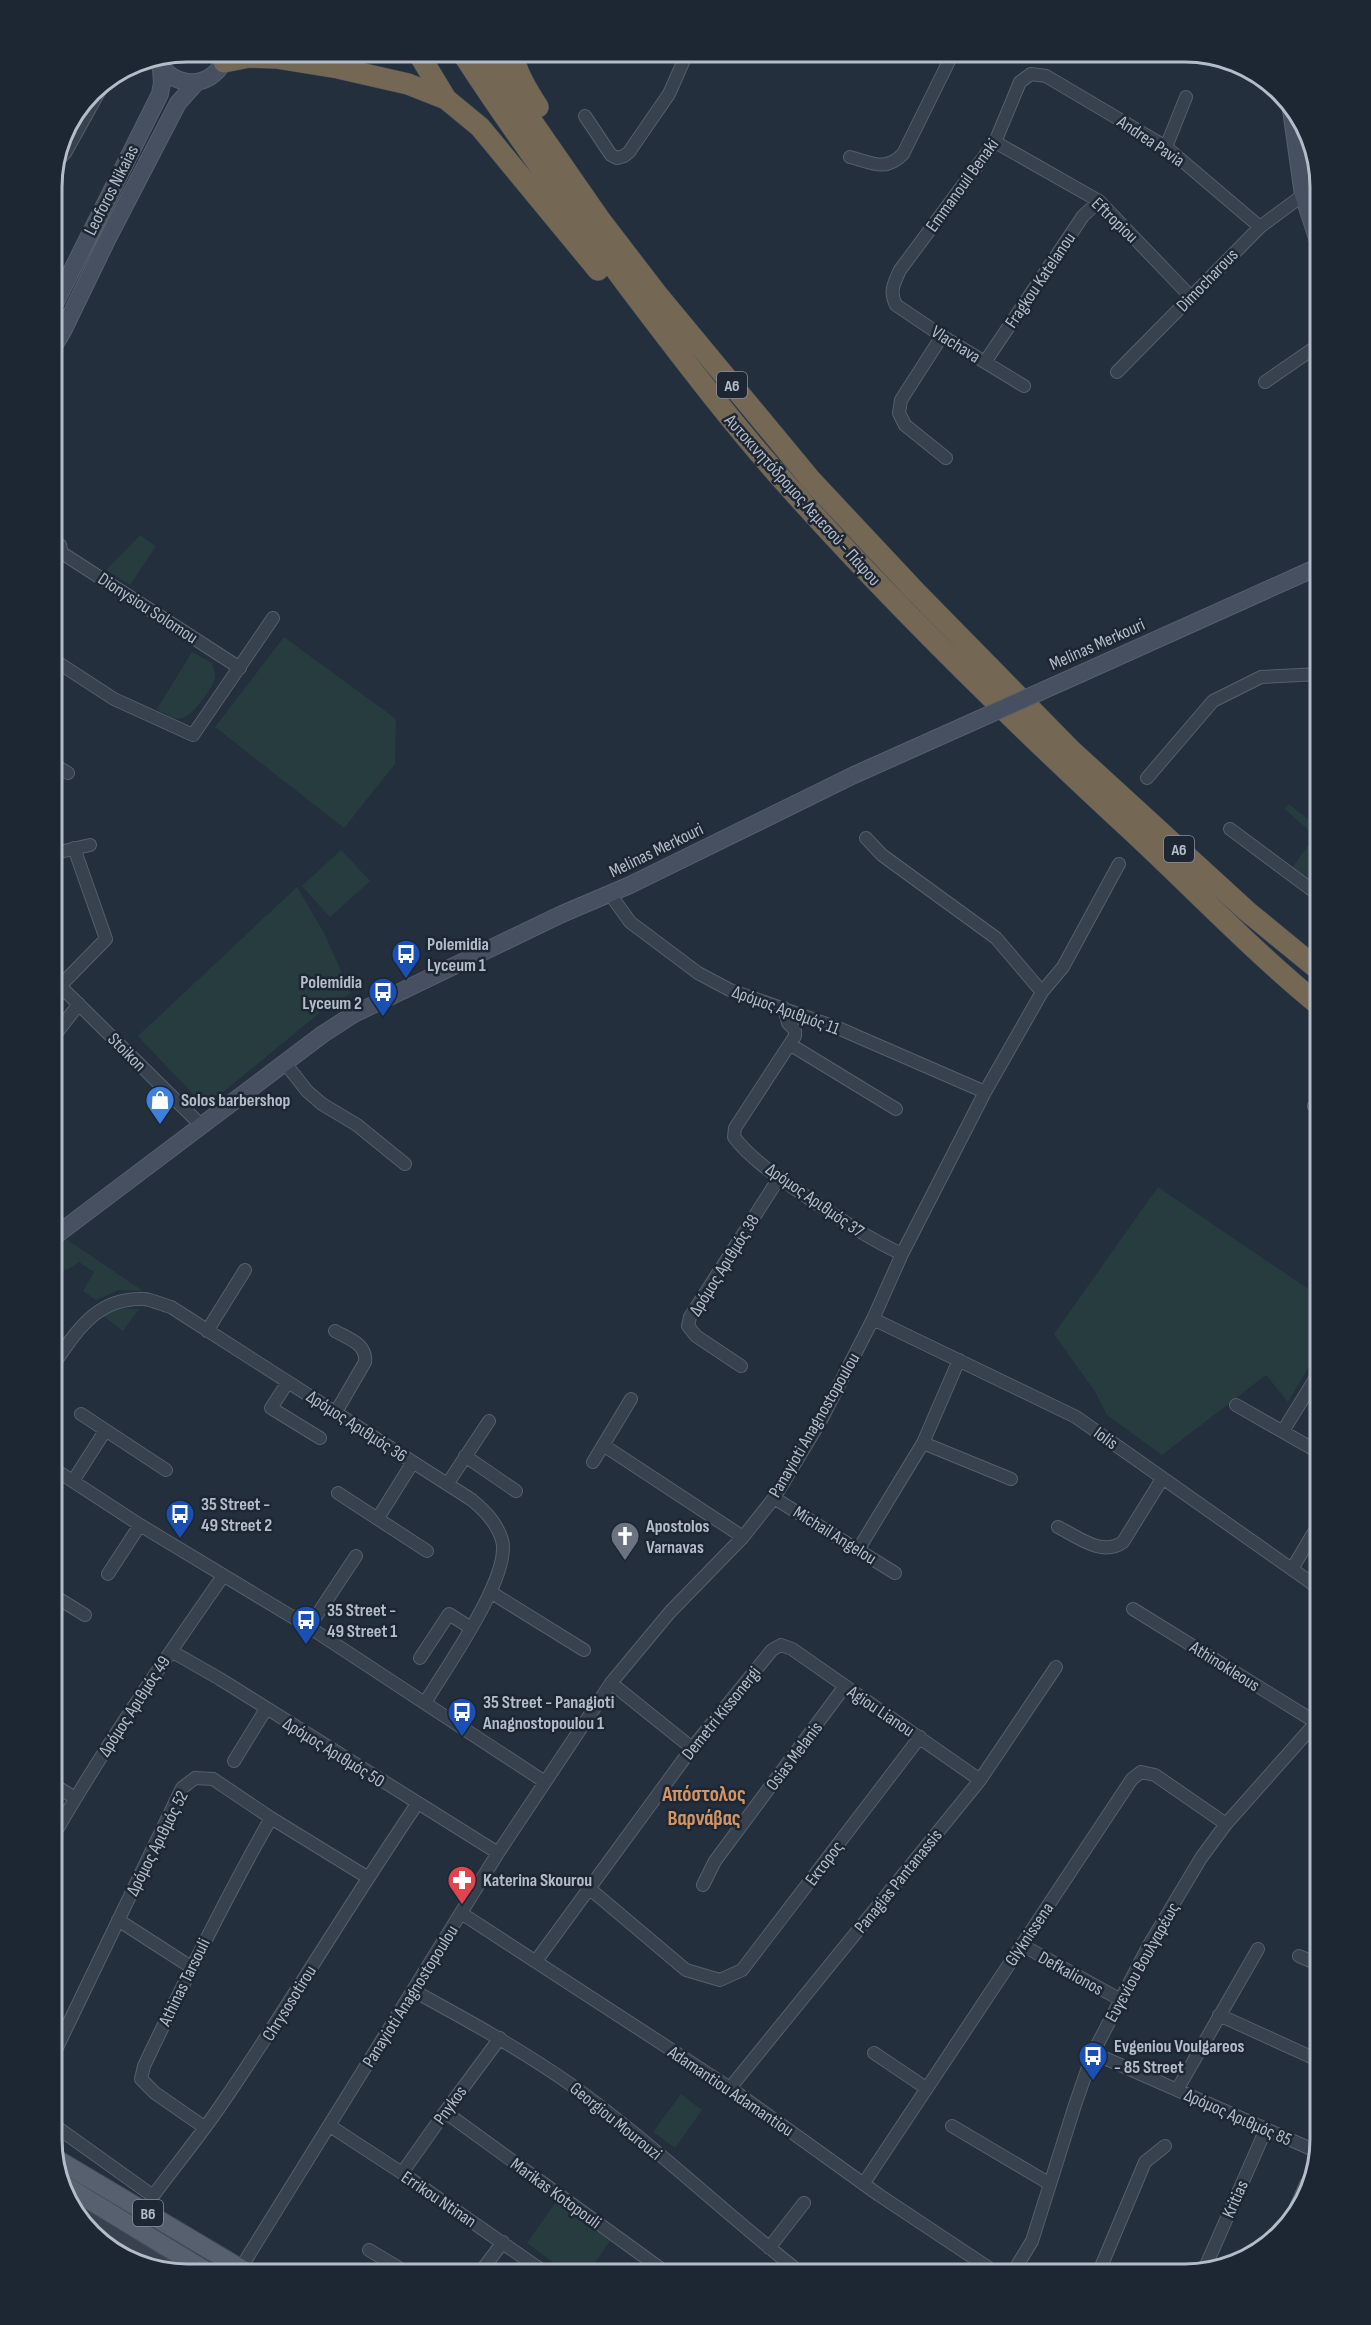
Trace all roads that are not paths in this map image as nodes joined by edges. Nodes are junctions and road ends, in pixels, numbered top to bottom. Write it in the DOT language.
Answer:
graph roads {
  1 [pos="223,62"];
  2 [pos="296,62"];
  3 [pos="424,62"];
  4 [pos="469,62"];
  5 [pos="491,62"];
  6 [pos="514,62"];
  7 [pos="683,62"];
  8 [pos="949,62"];
  9 [pos="158,65"];
  10 [pos="159,65"];
  11 [pos="1031,74"];
  12 [pos="196,83"];
  13 [pos="1186,97"];
  14 [pos="446,99"];
  15 [pos="92,105"];
  16 [pos="585,116"];
  17 [pos="1294,127"];
  18 [pos="996,142"];
  19 [pos="68,147"];
  20 [pos="1166,147"];
  21 [pos="850,157"];
  22 [pos="1303,195"];
  23 [pos="1099,201"];
  24 [pos="1310,216"];
  25 [pos="1260,226"];
  26 [pos="62,290"];
  27 [pos="892,296"];
  28 [pos="1191,297"];
  29 [pos="62,333"];
  30 [pos="942,336"];
  31 [pos="1310,351"];
  32 [pos="985,362"];
  33 [pos="1117,372"];
  34 [pos="722,373"];
  35 [pos="1265,382"];
  36 [pos="1024,386"];
  37 [pos="711,395"];
  38 [pos="946,458"];
  39 [pos="62,553"];
  40 [pos="1310,570"];
  41 [pos="273,618"];
  42 [pos="62,665"];
  43 [pos="240,668"];
  44 [pos="1310,675"];
  45 [pos="62,769"];
  46 [pos="68,773"];
  47 [pos="1147,778"];
  48 [pos="1104,793"];
  49 [pos="1230,829"];
  50 [pos="866,838"];
  51 [pos="90,845"];
  52 [pos="74,849"];
  53 [pos="62,852"];
  54 [pos="1119,864"];
  55 [pos="1310,889"];
  56 [pos="610,894"];
  57 [pos="1206,900"];
  58 [pos="1310,963"];
  59 [pos="62,977"];
  60 [pos="1310,984"];
  61 [pos="62,988"];
  62 [pos="1042,992"];
  63 [pos="1310,998"];
  64 [pos="79,1004"];
  65 [pos="784,1008"];
  66 [pos="62,1026"];
  67 [pos="790,1045"];
  68 [pos="285,1063"];
  69 [pos="985,1092"];
  70 [pos="896,1109"];
  71 [pos="202,1126"];
  72 [pos="405,1164"];
  73 [pos="779,1178"];
  74 [pos="62,1231"];
  75 [pos="902,1254"];
  76 [pos="245,1270"];
  77 [pos="873,1319"];
  78 [pos="207,1331"];
  79 [pos="335,1331"];
  80 [pos="62,1353"];
  81 [pos="959,1360"];
  82 [pos="741,1366"];
  83 [pos="288,1382"];
  84 [pos="1310,1387"];
  85 [pos="631,1399"];
  86 [pos="1236,1405"];
  87 [pos="336,1412"];
  88 [pos="81,1414"];
  89 [pos="489,1421"];
  90 [pos="105,1431"];
  91 [pos="1283,1431"];
  92 [pos="320,1438"];
  93 [pos="923,1443"];
  94 [pos="603,1445"];
  95 [pos="1310,1447"];
  96 [pos="465,1456"];
  97 [pos="413,1462"];
  98 [pos="592,1462"];
  99 [pos="166,1470"];
  100 [pos="62,1474"];
  101 [pos="1011,1479"];
  102 [pos="1162,1479"];
  103 [pos="73,1481"];
  104 [pos="448,1483"];
  105 [pos="516,1491"];
  106 [pos="338,1493"];
  107 [pos="774,1498"];
  108 [pos="378,1518"];
  109 [pos="140,1525"];
  110 [pos="1058,1527"];
  111 [pos="743,1537"];
  112 [pos="1310,1539"];
  113 [pos="858,1550"];
  114 [pos="427,1551"];
  115 [pos="356,1556"];
  116 [pos="1292,1569"];
  117 [pos="895,1573"];
  118 [pos="108,1574"];
  119 [pos="223,1576"];
  120 [pos="1310,1582"];
  121 [pos="492,1593"];
  122 [pos="62,1601"];
  123 [pos="1133,1609"];
  124 [pos="85,1615"];
  125 [pos="309,1627"];
  126 [pos="471,1628"];
  127 [pos="781,1645"];
  128 [pos="584,1650"];
  129 [pos="171,1651"];
  130 [pos="420,1658"];
  131 [pos="1056,1667"];
  132 [pos="612,1683"];
  133 [pos="845,1686"];
  134 [pos="425,1703"];
  135 [pos="266,1709"];
  136 [pos="1310,1715"];
  137 [pos="1310,1729"];
  138 [pos="920,1737"];
  139 [pos="692,1748"];
  140 [pos="234,1761"];
  141 [pos="980,1780"];
  142 [pos="545,1782"];
  143 [pos="62,1790"];
  144 [pos="75,1798"];
  145 [pos="417,1804"];
  146 [pos="272,1818"];
  147 [pos="62,1821"];
  148 [pos="1226,1824"];
  149 [pos="498,1853"];
  150 [pos="367,1877"];
  151 [pos="703,1885"];
  152 [pos="591,1889"];
  153 [pos="461,1913"];
  154 [pos="118,1920"];
  155 [pos="1022,1945"];
  156 [pos="1258,1949"];
  157 [pos="1299,1956"];
  158 [pos="536,1961"];
  159 [pos="1310,1961"];
  160 [pos="191,1967"];
  161 [pos="414,1991"];
  162 [pos="1121,2000"];
  163 [pos="1219,2015"];
  164 [pos="62,2028"];
  165 [pos="500,2038"];
  166 [pos="874,2053"];
  167 [pos="1093,2053"];
  168 [pos="1310,2056"];
  169 [pos="730,2088"];
  170 [pos="926,2088"];
  171 [pos="1177,2090"];
  172 [pos="445,2112"];
  173 [pos="330,2126"];
  174 [pos="952,2126"];
  175 [pos="204,2127"];
  176 [pos="1266,2129"];
  177 [pos="62,2131"];
  178 [pos="1164,2146"];
  179 [pos="1309,2148"];
  180 [pos="65,2163"];
  181 [pos="402,2173"];
  182 [pos="864,2183"];
  183 [pos="1050,2184"];
  184 [pos="72,2189"];
  185 [pos="804,2203"];
  186 [pos="91,2219"];
  187 [pos="503,2242"];
  188 [pos="769,2248"];
  189 [pos="369,2250"];
  190 [pos="157,2260"];
  191 [pos="1208,2261"];
  192 [pos="193,2263"];
  193 [pos="227,2263"];
  194 [pos="247,2263"];
  195 [pos="391,2263"];
  196 [pos="487,2263"];
  197 [pos="532,2263"];
  198 [pos="654,2263"];
  199 [pos="789,2264"];
  200 [pos="983,2264"];
  201 [pos="1018,2264"];
  202 [pos="1102,2264"];
  1 -- 12 [label="main road, Leoforos Nikaias"];
  2 -- 14 [label="highway"];
  3 -- 14 [label="highway"];
  4 -- 37 [label="highway, Αυτοκινητόδρομος Λεμεσού - Πάφου / A6"];
  5 -- 34 [label="highway, Αυτοκινητόδρομος Λεμεσού - Πάφου / A6"];
  6 -- 34 [label="highway"];
  7 -- 16 [label="street"];
  8 -- 21 [label="street"];
  9 -- 26 [label="main road, Leoforos Nikaias"];
  10 -- 12 [label="main road"];
  11 -- 18 [label="street, Emmanouil Benaki"];
  11 -- 20 [label="street, Andrea Pavia"];
  12 -- 29 [label="main road, Leoforos Nikaias"];
  13 -- 20 [label="street"];
  14 -- 37 [label="highway"];
  15 -- 19 [label="street"];
  17 -- 22 [label="main road"];
  18 -- 23 [label="street, Eftropiou"];
  18 -- 27 [label="street, Emmanouil Benaki"];
  20 -- 25 [label="street, Andrea Pavia"];
  22 -- 24 [label="main road"];
  22 -- 25 [label="street, Dimocharous"];
  23 -- 28 [label="street, Eftropiou"];
  23 -- 32 [label="street, Fragkou Katelanou"];
  25 -- 28 [label="street, Dimocharous"];
  27 -- 30 [label="street, Vlachava"];
  28 -- 33 [label="street, Dimocharous"];
  30 -- 32 [label="street, Vlachava"];
  30 -- 38 [label="street"];
  31 -- 35 [label="street"];
  32 -- 36 [label="street, Vlachava"];
  34 -- 48 [label="highway, Αυτοκινητόδρομος Λεμεσού - Πάφου / A6"];
  37 -- 48 [label="highway, Αυτοκινητόδρομος Λεμεσού - Πάφου / A6"];
  39 -- 43 [label="street, Dionysiou Solomou"];
  40 -- 56 [label="main road, Melinas Merkouri, bridge"];
  41 -- 43 [label="street"];
  42 -- 43 [label="street"];
  44 -- 47 [label="street"];
  45 -- 46 [label="street"];
  48 -- 57 [label="highway, A6"];
  48 -- 58 [label="highway, A6"];
  49 -- 55 [label="street"];
  50 -- 62 [label="street"];
  51 -- 52 [label="street"];
  52 -- 53 [label="street"];
  52 -- 59 [label="street"];
  54 -- 62 [label="street, Panayioti Anagnostopoulou"];
  56 -- 65 [label="street, Δρόμος Αριθμός 11"];
  56 -- 68 [label="main road, Melinas Merkouri"];
  57 -- 60 [label="highway, A6"];
  57 -- 63 [label="highway"];
  61 -- 64 [label="street, Stoikon"];
  62 -- 69 [label="street, Panayioti Anagnostopoulou"];
  64 -- 66 [label="street"];
  64 -- 71 [label="street, Stoikon"];
  65 -- 67 [label="street"];
  65 -- 69 [label="street, Δρόμος Αριθμός 11"];
  67 -- 70 [label="street"];
  67 -- 73 [label="street, Δρόμος Αριθμός 37"];
  68 -- 71 [label="main road, Melinas Merkouri"];
  68 -- 72 [label="street"];
  69 -- 75 [label="street, Panayioti Anagnostopoulou"];
  71 -- 74 [label="main road, Melinas Merkouri"];
  73 -- 75 [label="street, Δρόμος Αριθμός 37"];
  73 -- 82 [label="street, Δρόμος Αριθμός 38"];
  75 -- 77 [label="street, Panayioti Anagnostopoulou"];
  76 -- 78 [label="street"];
  77 -- 81 [label="street, Iolis"];
  77 -- 107 [label="street, Panayioti Anagnostopoulou"];
  78 -- 80 [label="street, Δρόμος Αριθμός 36"];
  78 -- 83 [label="street, Δρόμος Αριθμός 36"];
  79 -- 87 [label="street"];
  81 -- 93 [label="street"];
  81 -- 102 [label="street, Iolis"];
  83 -- 87 [label="street, Δρόμος Αριθμός 36"];
  83 -- 92 [label="street"];
  84 -- 91 [label="street"];
  85 -- 94 [label="street"];
  86 -- 91 [label="street"];
  87 -- 97 [label="street, Δρόμος Αριθμός 36"];
  88 -- 90 [label="street"];
  89 -- 96 [label="street"];
  90 -- 99 [label="street"];
  90 -- 103 [label="street"];
  91 -- 95 [label="street"];
  93 -- 101 [label="street"];
  93 -- 113 [label="street"];
  94 -- 98 [label="street"];
  94 -- 111 [label="street"];
  96 -- 104 [label="street"];
  96 -- 105 [label="street"];
  97 -- 104 [label="street, Δρόμος Αριθμός 36"];
  97 -- 108 [label="street"];
  100 -- 103 [label="street"];
  102 -- 110 [label="street"];
  102 -- 116 [label="street, Iolis"];
  103 -- 109 [label="street"];
  104 -- 121 [label="street, Δρόμος Αριθμός 36"];
  106 -- 108 [label="street"];
  107 -- 111 [label="street, Panayioti Anagnostopoulou"];
  107 -- 113 [label="street, Michail Angelou"];
  108 -- 114 [label="street"];
  109 -- 118 [label="street"];
  109 -- 119 [label="street"];
  111 -- 132 [label="street, Panayioti Anagnostopoulou"];
  112 -- 116 [label="street"];
  113 -- 117 [label="street, Michail Angelou"];
  115 -- 125 [label="street"];
  116 -- 120 [label="street, Iolis"];
  119 -- 125 [label="street"];
  119 -- 129 [label="street, Δρόμος Αριθμός 49"];
  121 -- 126 [label="street, Δρόμος Αριθμός 36"];
  121 -- 128 [label="street"];
  122 -- 124 [label="street"];
  123 -- 136 [label="street, Athinokleous"];
  125 -- 134 [label="street"];
  126 -- 130 [label="street"];
  126 -- 134 [label="street, Δρόμος Αριθμός 36"];
  127 -- 133 [label="street, Agiou Lianou"];
  127 -- 139 [label="street, Demetri Kissonergi"];
  129 -- 135 [label="street, Δρόμος Αριθμός 50"];
  129 -- 144 [label="street, Δρόμος Αριθμός 49"];
  131 -- 141 [label="street, Panagias Pantanassis"];
  132 -- 139 [label="street"];
  132 -- 142 [label="street, Panayioti Anagnostopoulou"];
  133 -- 138 [label="street, Agiou Lianou"];
  133 -- 151 [label="street, Osias Melanis"];
  134 -- 142 [label="street"];
  135 -- 140 [label="street"];
  135 -- 145 [label="street, Δρόμος Αριθμός 50"];
  137 -- 148 [label="street, Ευγενίου Βουλγαρέως"];
  138 -- 141 [label="street, Agiou Lianou"];
  138 -- 152 [label="street, Εκτορος"];
  139 -- 152 [label="street, Demetri Kissonergi"];
  141 -- 169 [label="street, Panagias Pantanassis"];
  142 -- 149 [label="street, Panayioti Anagnostopoulou"];
  143 -- 144 [label="street"];
  144 -- 147 [label="street, Δρόμος Αριθμός 49"];
  145 -- 149 [label="street, Δρόμος Αριθμός 50"];
  145 -- 150 [label="street, Chrysosotirou"];
  146 -- 150 [label="street, Δρόμος Αριθμός 52"];
  146 -- 154 [label="street, Δρόμος Αριθμός 52"];
  146 -- 160 [label="street, Athinas Tarsouli"];
  148 -- 155 [label="street, Glyknissena"];
  148 -- 162 [label="street, Ευγενίου Βουλγαρέως"];
  149 -- 153 [label="street, Panayioti Anagnostopoulou"];
  150 -- 175 [label="street, Chrysosotirou"];
  152 -- 158 [label="street, Demetri Kissonergi"];
  153 -- 158 [label="street, Adamantiou Adamantiou"];
  153 -- 161 [label="street, Panayioti Anagnostopoulou"];
  154 -- 160 [label="street"];
  154 -- 164 [label="street, Δρόμος Αριθμός 52"];
  155 -- 162 [label="street, Defkalionos"];
  155 -- 170 [label="street, Glyknissena"];
  156 -- 163 [label="street"];
  157 -- 159 [label="street"];
  158 -- 169 [label="street, Adamantiou Adamantiou"];
  160 -- 175 [label="street, Athinas Tarsouli"];
  161 -- 165 [label="street, Georgiou Mourouzi"];
  161 -- 173 [label="street, Panayioti Anagnostopoulou"];
  162 -- 167 [label="street, Ευγενίου Βουλγαρέως"];
  163 -- 168 [label="street"];
  163 -- 171 [label="street"];
  165 -- 172 [label="street, Pnykos"];
  165 -- 188 [label="street, Georgiou Mourouzi"];
  166 -- 170 [label="street"];
  167 -- 171 [label="street, Δρόμος Αριθμός 85"];
  167 -- 183 [label="street, Ευγενίου Βουλγαρέως"];
  169 -- 182 [label="street, Adamantiou Adamantiou"];
  170 -- 182 [label="street, Glyknissena"];
  171 -- 176 [label="street, Δρόμος Αριθμός 85"];
  172 -- 181 [label="street, Pnykos"];
  172 -- 198 [label="street, Marikas Kotopouli"];
  173 -- 181 [label="street, Errikou Ntinan"];
  173 -- 194 [label="street, Panayioti Anagnostopoulou"];
  174 -- 183 [label="street"];
  175 -- 177 [label="street, Chrysosotirou"];
  176 -- 179 [label="street, Δρόμος Αριθμός 85"];
  176 -- 191 [label="street, Kritias"];
  178 -- 202 [label="street"];
  180 -- 193 [label="main road, B6"];
  181 -- 187 [label="street, Errikou Ntinan"];
  182 -- 200 [label="street, Adamantiou Adamantiou"];
  183 -- 201 [label="street, Ευγενίου Βουλγαρέως"];
  184 -- 192 [label="main road, B6"];
  185 -- 188 [label="street"];
  186 -- 190 [label="street"];
  187 -- 196 [label="street"];
  187 -- 197 [label="street, Errikou Ntinan"];
  188 -- 199 [label="street, Georgiou Mourouzi"];
  189 -- 195 [label="street"];
}
